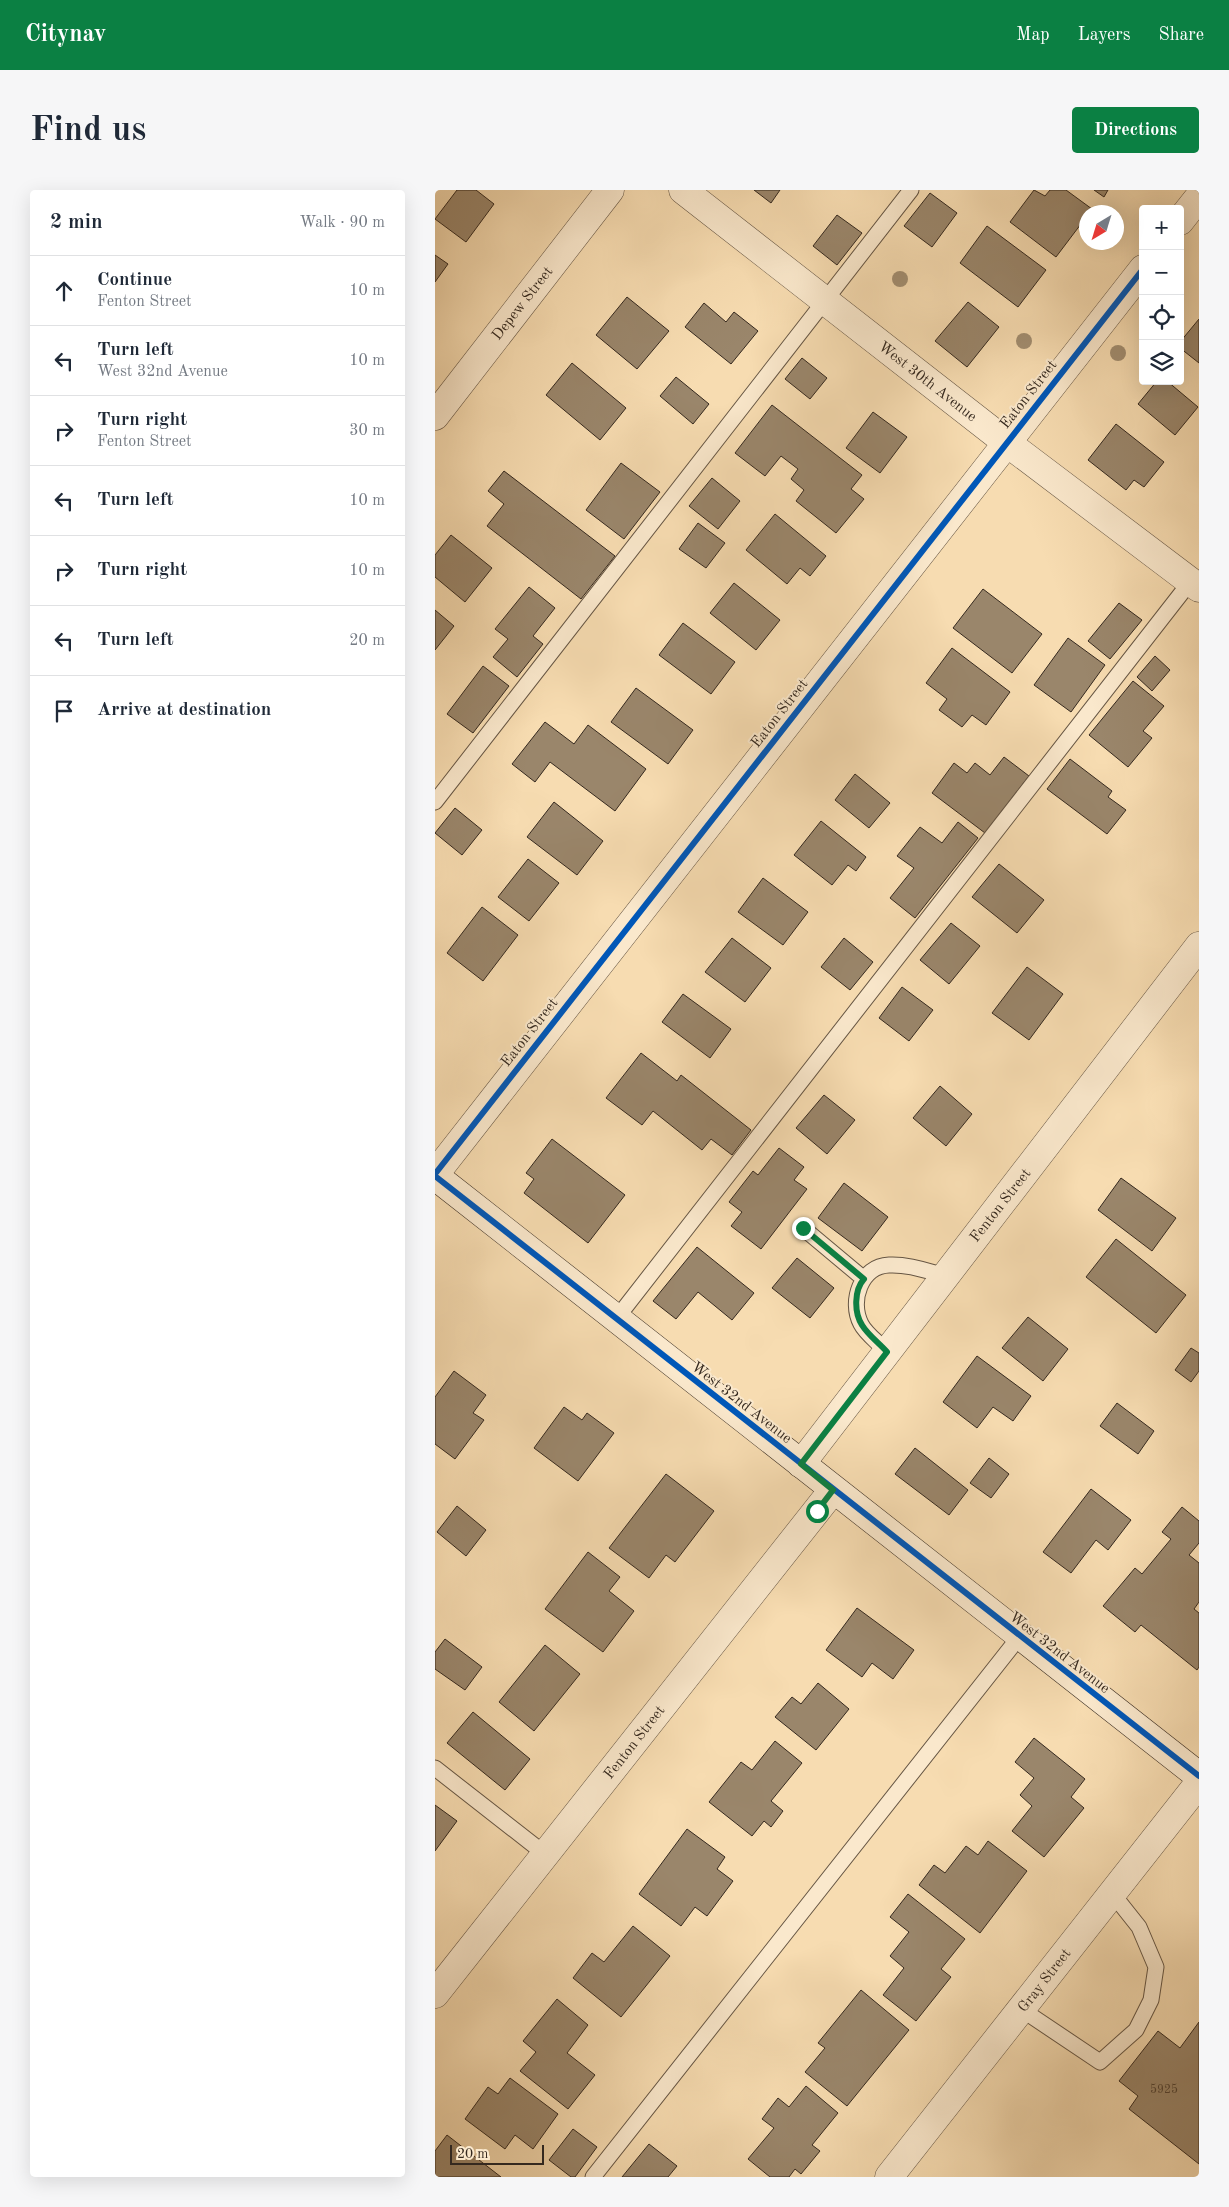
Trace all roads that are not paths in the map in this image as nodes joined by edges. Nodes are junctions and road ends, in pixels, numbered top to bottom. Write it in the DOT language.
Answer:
graph roads {
  1 [pos="609,190"];
  2 [pos="683,190"];
  3 [pos="911,190"];
  4 [pos="1199,197"];
  5 [pos="1184,216"];
  6 [pos="1139,274"];
  7 [pos="825,300"];
  8 [pos="435,416"];
  9 [pos="1006,442"];
  10 [pos="1196,580"];
  11 [pos="435,802"];
  12 [pos="1199,946"];
  13 [pos="435,1175"];
  14 [pos="803,1228"];
  15 [pos="946,1276"];
  16 [pos="864,1279"];
  17 [pos="616,1319"];
  18 [pos="887,1352"];
  19 [pos="801,1464"];
  20 [pos="833,1490"];
  21 [pos="1020,1636"];
  22 [pos="435,1768"];
  23 [pos="1199,1776"];
  24 [pos="1199,1783"];
  25 [pos="545,1854"];
  26 [pos="1112,1893"];
  27 [pos="435,1994"];
  28 [pos="1021,2009"];
  29 [pos="593,2177"];
  30 [pos="889,2177"];
  1 -- 8 [label="street, Depew Street"];
  2 -- 7 [label="street, West 30th Avenue"];
  3 -- 7 [label="lane"];
  4 -- 5 [label="street"];
  6 -- 9 [label="street, Eaton Street"];
  7 -- 9 [label="street, West 30th Avenue"];
  7 -- 11 [label="lane"];
  9 -- 10 [label="street, West 30th Avenue"];
  9 -- 13 [label="street, Eaton Street"];
  10 -- 17 [label="lane"];
  12 -- 15 [label="street, Fenton Street"];
  13 -- 17 [label="street, West 32nd Avenue"];
  14 -- 16 [label="lane"];
  15 -- 16 [label="lane"];
  15 -- 18 [label="street, Fenton Street"];
  16 -- 18 [label="lane"];
  17 -- 19 [label="street, West 32nd Avenue"];
  18 -- 19 [label="street, Fenton Street"];
  19 -- 20 [label="street, West 32nd Avenue"];
  20 -- 21 [label="street, West 32nd Avenue"];
  20 -- 25 [label="street, Fenton Street"];
  21 -- 23 [label="street, West 32nd Avenue"];
  21 -- 29 [label="lane"];
  22 -- 25 [label="lane"];
  24 -- 26 [label="street, Gray Street"];
  25 -- 27 [label="street, Fenton Street"];
  26 -- 28 [label="street, Gray Street"];
  26 -- 28 [label="lane"];
  28 -- 30 [label="street, Gray Street"];
}
